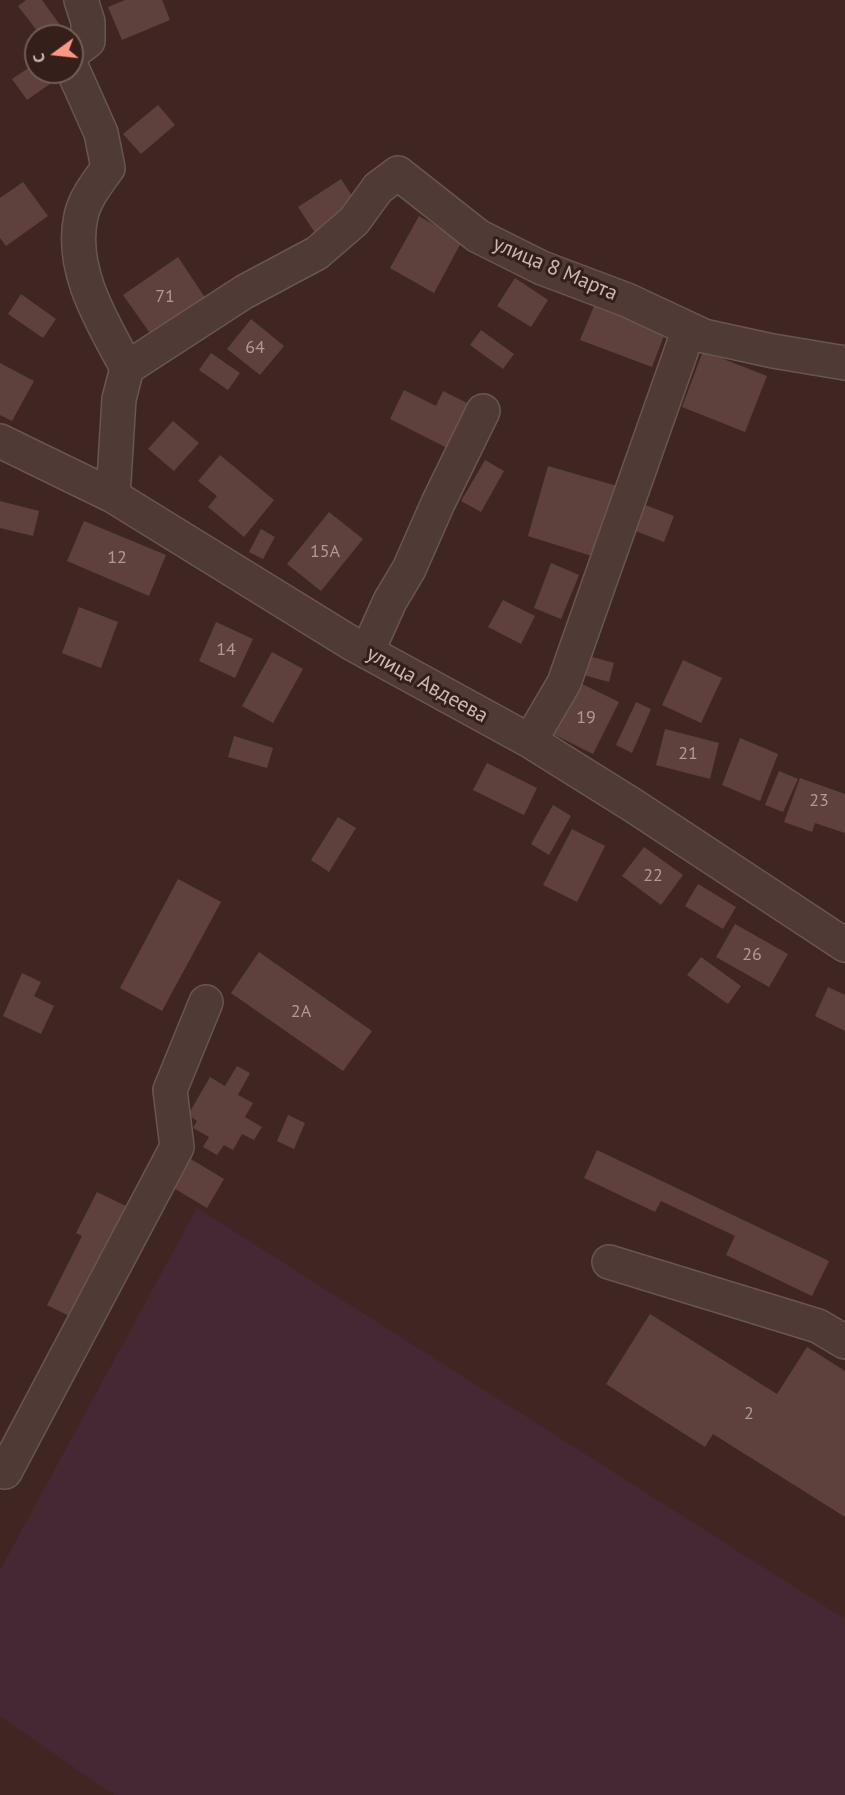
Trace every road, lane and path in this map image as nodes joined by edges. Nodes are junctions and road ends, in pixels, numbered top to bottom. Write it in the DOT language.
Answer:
graph roads {
  1 [pos="81,0"];
  2 [pos="84,44"];
  3 [pos="79,84"];
  4 [pos="689,329"];
  5 [pos="845,363"];
  6 [pos="127,368"];
  7 [pos="483,411"];
  8 [pos="0,441"];
  9 [pos="113,496"];
  10 [pos="367,652"];
  11 [pos="530,741"];
  12 [pos="845,945"];
  13 [pos="206,1002"];
  14 [pos="609,1262"];
  15 [pos="845,1341"];
  16 [pos="2,1473"];
  1 -- 2 [label="street"];
  3 -- 6 [label="street"];
  4 -- 5 [label="street, улица 8 Марта"];
  4 -- 6 [label="street, улица 8 Марта"];
  4 -- 11 [label="street"];
  6 -- 9 [label="street"];
  7 -- 10 [label="street"];
  8 -- 9 [label="street, улица Авдеева"];
  9 -- 10 [label="street, улица Авдеева"];
  10 -- 11 [label="street, улица Авдеева"];
  11 -- 12 [label="street, улица Авдеева"];
  13 -- 16 [label="street"];
  14 -- 15 [label="street"];
}
